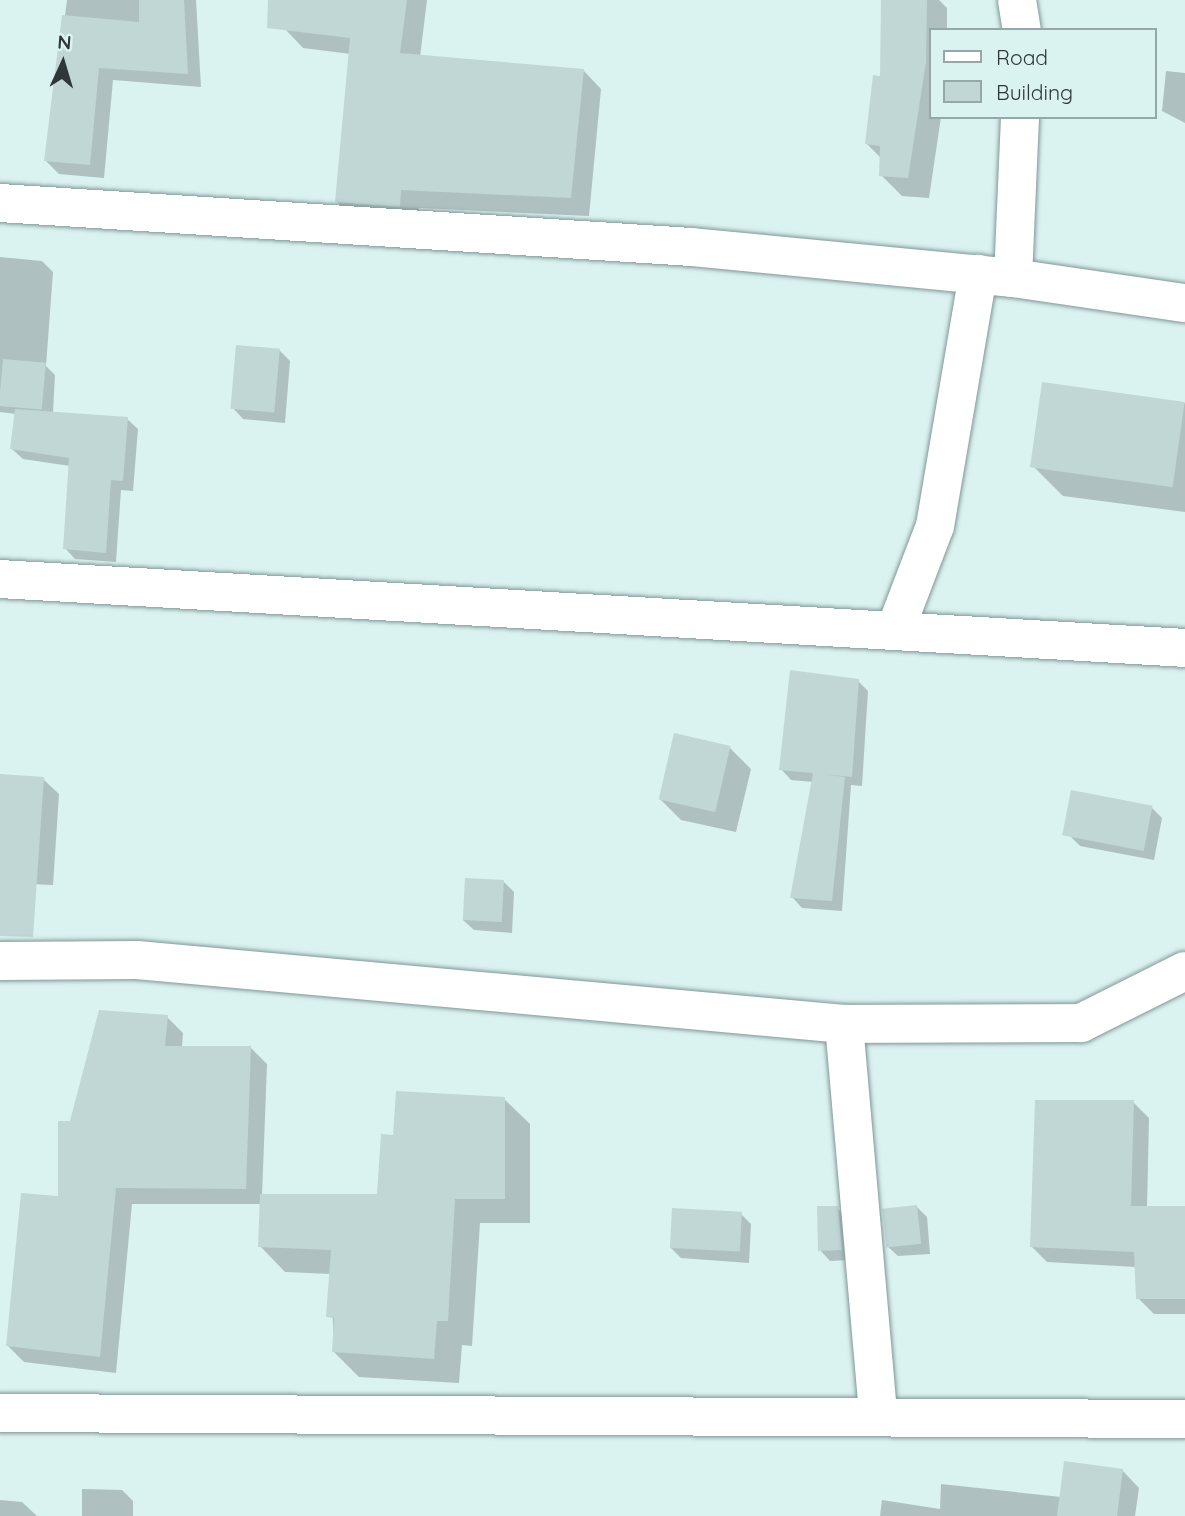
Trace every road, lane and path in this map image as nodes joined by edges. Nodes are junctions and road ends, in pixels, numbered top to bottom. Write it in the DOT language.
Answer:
graph roads {
  1 [pos="1017,0"];
  2 [pos="1022,28"];
  3 [pos="1020,119"];
  4 [pos="0,203"];
  5 [pos="995,276"];
  6 [pos="1185,303"];
  7 [pos="0,579"];
  8 [pos="896,628"];
  9 [pos="1185,648"];
  10 [pos="0,961"];
  11 [pos="1185,971"];
  12 [pos="844,1024"];
  13 [pos="0,1412"];
  14 [pos="878,1415"];
  15 [pos="1185,1419"];
  1 -- 2 [label="street"];
  3 -- 5 [label="street"];
  4 -- 5 [label="street"];
  5 -- 6 [label="street"];
  5 -- 8 [label="street"];
  7 -- 8 [label="street"];
  8 -- 9 [label="street"];
  10 -- 12 [label="street"];
  11 -- 12 [label="street"];
  12 -- 14 [label="street"];
  13 -- 14 [label="street"];
  14 -- 15 [label="street"];
}
